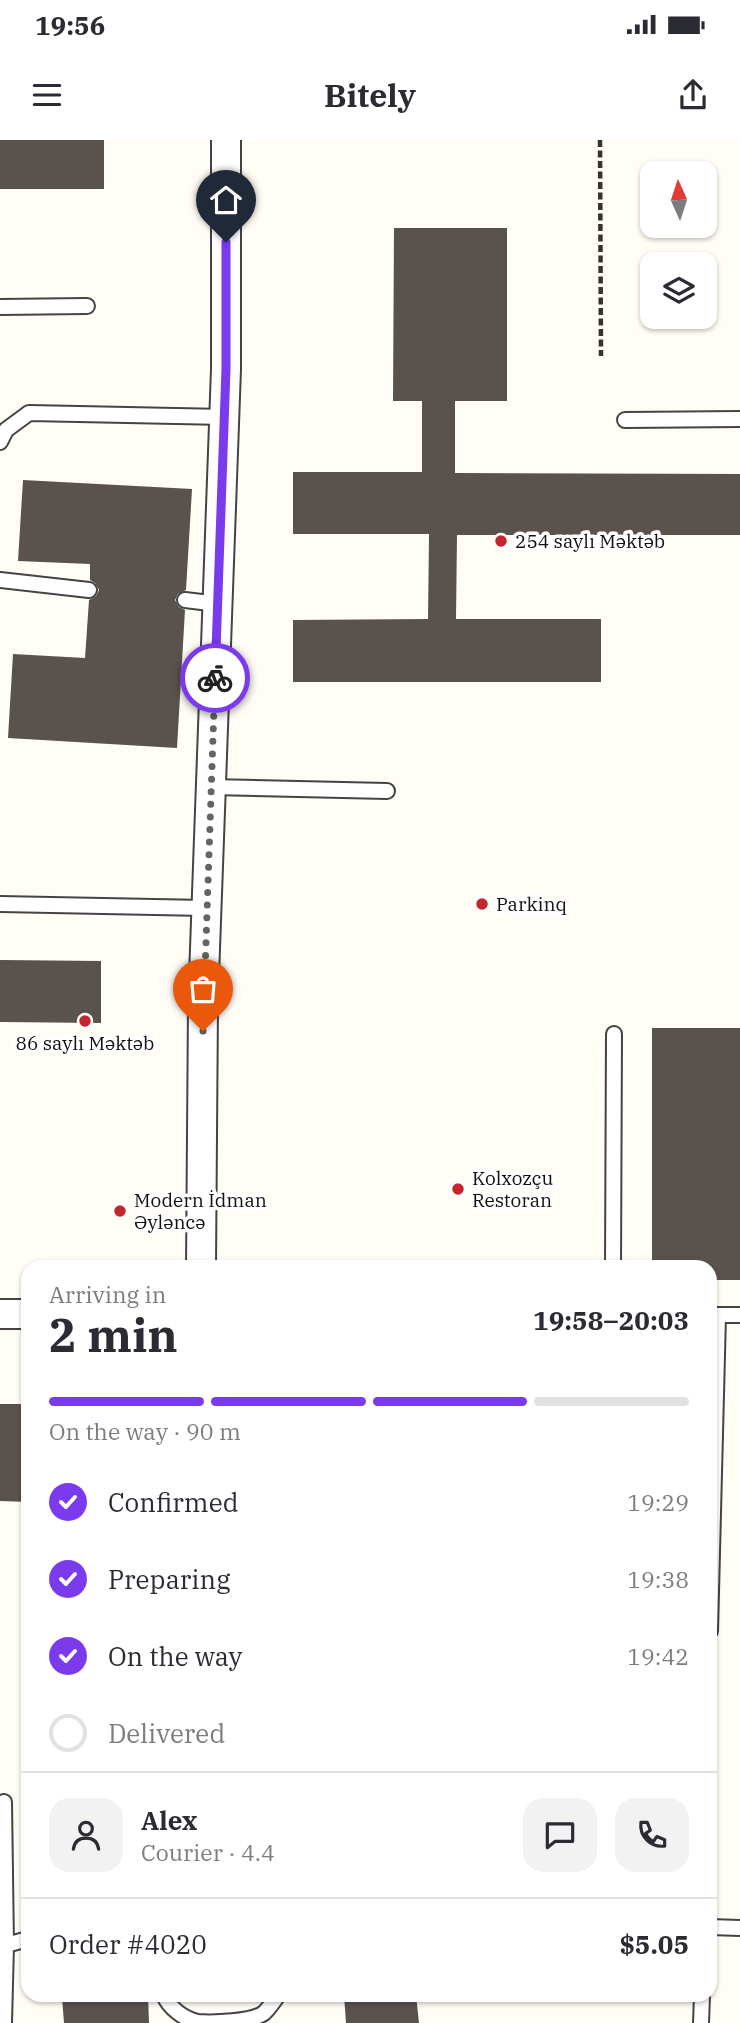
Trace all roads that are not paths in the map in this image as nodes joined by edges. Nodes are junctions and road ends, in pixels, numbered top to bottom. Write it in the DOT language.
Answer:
graph roads {
  1 [pos="226,140"];
  2 [pos="87,306"];
  3 [pos="0,307"];
  4 [pos="225,417"];
  5 [pos="740,419"];
  6 [pos="625,420"];
  7 [pos="0,442"];
  8 [pos="0,580"];
  9 [pos="89,590"];
  10 [pos="186,600"];
  11 [pos="218,604"];
  12 [pos="211,787"];
  13 [pos="387,790"];
  14 [pos="0,904"];
  15 [pos="206,908"];
  16 [pos="614,1034"];
  17 [pos="201,1260"];
  18 [pos="613,1260"];
  19 [pos="0,1314"];
  20 [pos="21,1314"];
  21 [pos="717,1315"];
  22 [pos="740,1315"];
  23 [pos="4,1802"];
  24 [pos="717,1927"];
  25 [pos="740,1928"];
  26 [pos="21,1941"];
  27 [pos="6,1945"];
  28 [pos="167,2002"];
  29 [pos="272,2002"];
  30 [pos="702,2002"];
  31 [pos="4,2023"];
  32 [pos="701,2023"];
  1 -- 4 [label="street"];
  2 -- 3 [label="lane"];
  4 -- 7 [label="lane"];
  4 -- 11 [label="street"];
  5 -- 6 [label="lane"];
  8 -- 9 [label="lane"];
  10 -- 11 [label="lane"];
  11 -- 12 [label="street"];
  12 -- 13 [label="lane"];
  12 -- 15 [label="street"];
  14 -- 15 [label="lane"];
  15 -- 17 [label="street"];
  16 -- 18 [label="lane"];
  19 -- 20 [label="street"];
  21 -- 22 [label="lane"];
  23 -- 27 [label="lane"];
  24 -- 25 [label="lane"];
  26 -- 27 [label="lane"];
  27 -- 31 [label="lane"];
  28 -- 29 [label="lane"];
  30 -- 32 [label="lane"];
}
